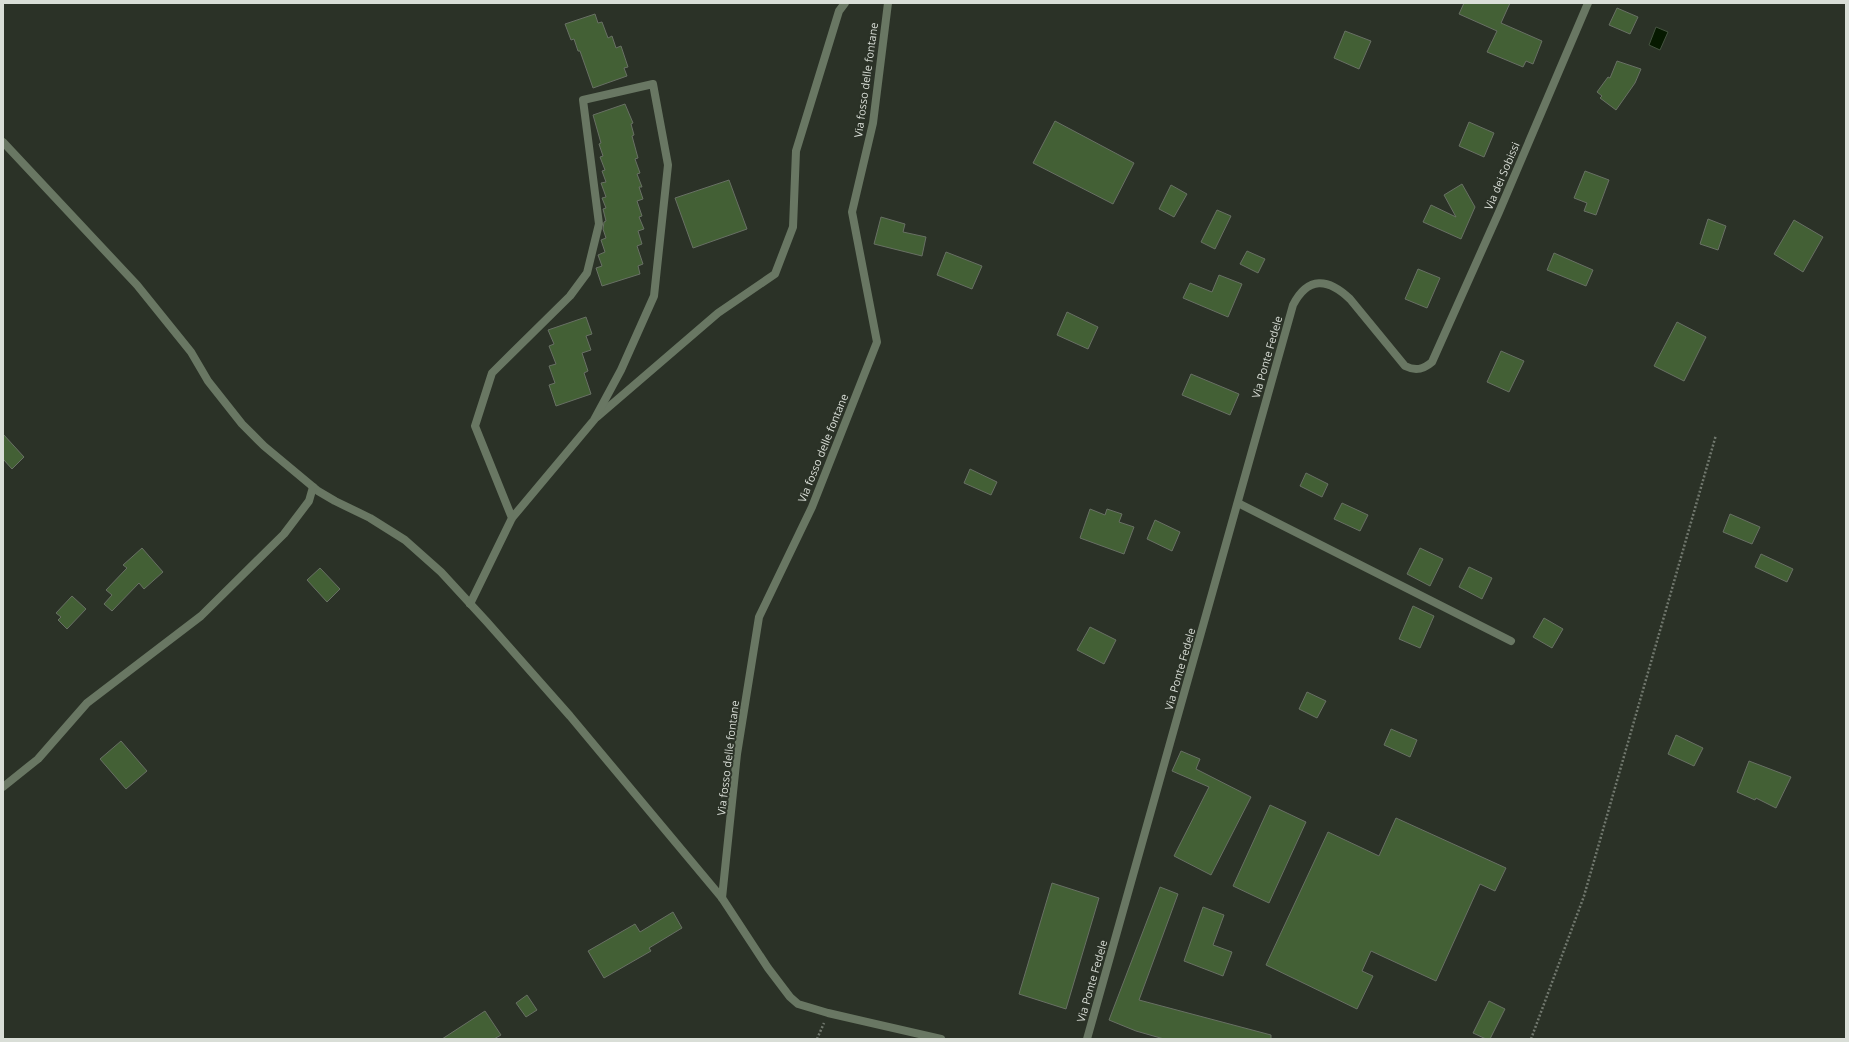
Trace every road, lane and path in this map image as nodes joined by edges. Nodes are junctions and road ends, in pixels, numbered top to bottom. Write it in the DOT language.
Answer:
graph roads {
  1 [pos="845,3"];
  2 [pos="888,3"];
  3 [pos="1588,3"];
  4 [pos="3,142"];
  5 [pos="1293,305"];
  6 [pos="594,420"];
  7 [pos="1716,435"];
  8 [pos="313,487"];
  9 [pos="1238,503"];
  10 [pos="512,518"];
  11 [pos="470,604"];
  12 [pos="1511,641"];
  13 [pos="3,786"];
  14 [pos="722,898"];
  15 [pos="828,1013"];
  16 [pos="817,1039"];
  17 [pos="941,1039"];
  18 [pos="1087,1039"];
  19 [pos="1531,1039"];
  1 -- 6 [label="street"];
  2 -- 14 [label="street, Via fosso delle fontane"];
  3 -- 5 [label="street, Via dei Sobissi"];
  4 -- 8 [label="street"];
  5 -- 9 [label="street, Via Ponte Fedele"];
  6 -- 10 [label="street"];
  6 -- 10 [label="street"];
  7 -- 19 [label="path"];
  8 -- 11 [label="street"];
  8 -- 13 [label="street"];
  9 -- 12 [label="street"];
  9 -- 18 [label="street, Via Ponte Fedele"];
  10 -- 11 [label="street"];
  11 -- 14 [label="street"];
  14 -- 15 [label="street"];
  15 -- 16 [label="path"];
  15 -- 17 [label="street"];
}
